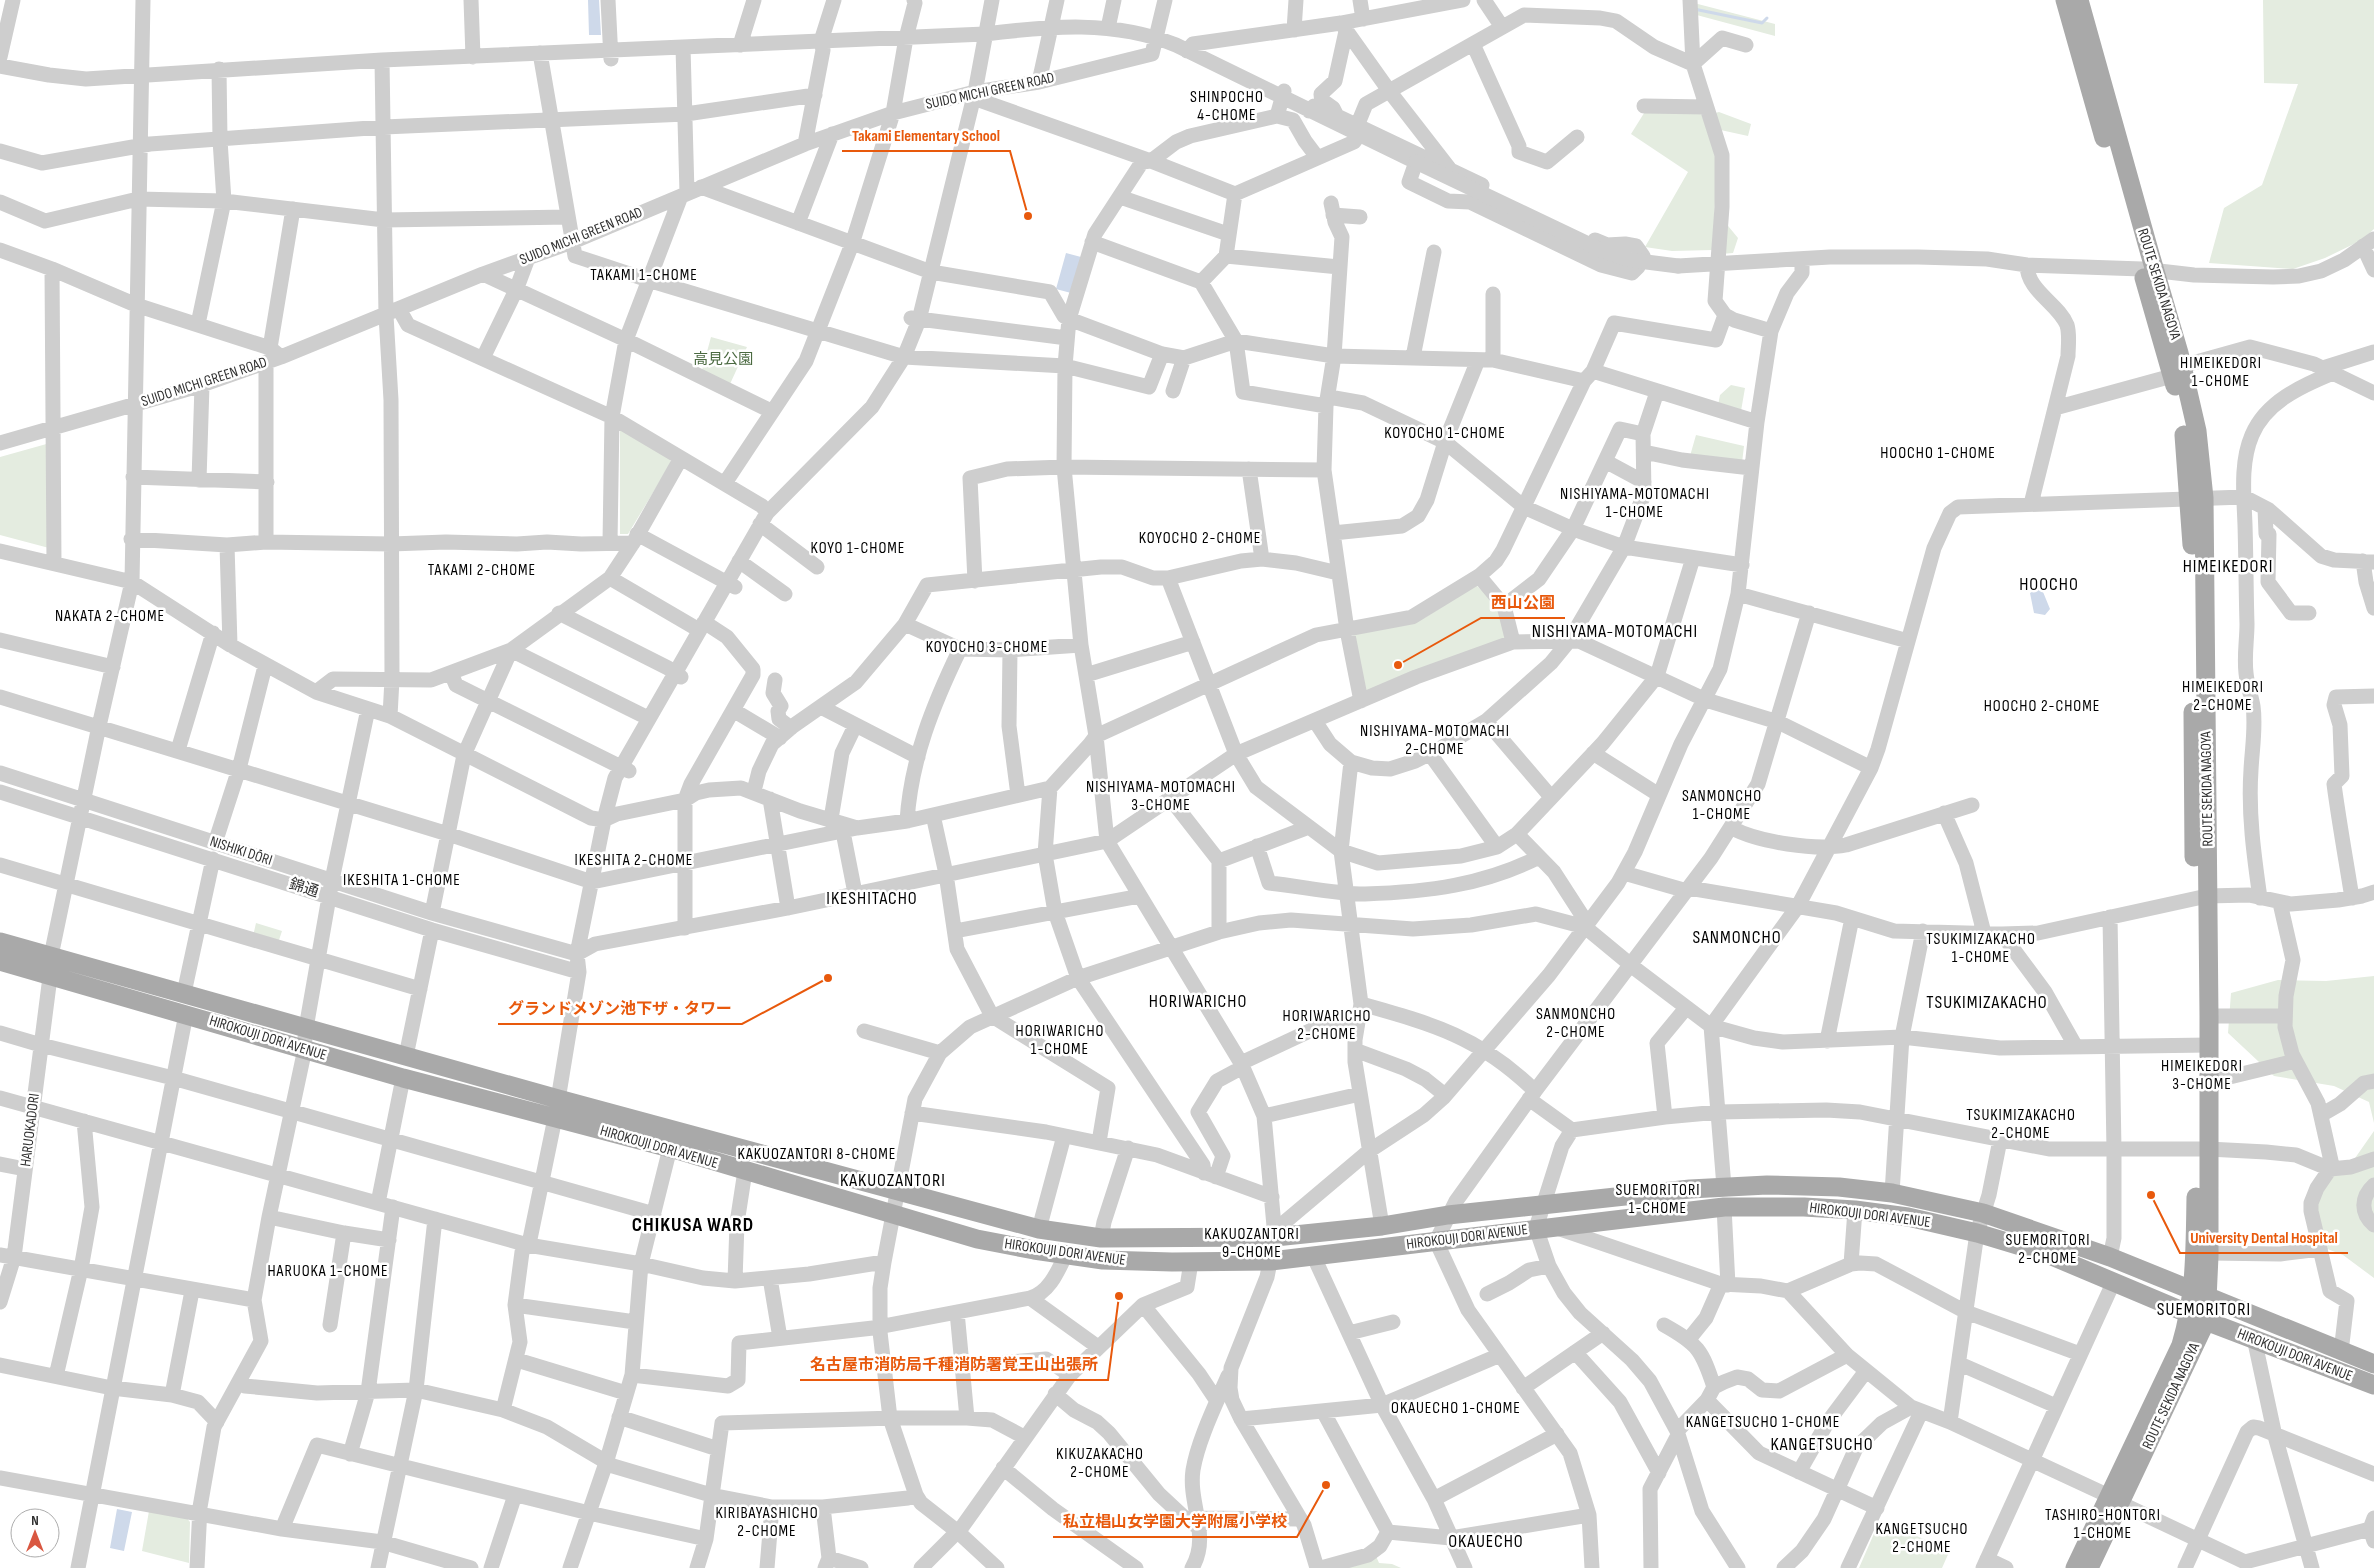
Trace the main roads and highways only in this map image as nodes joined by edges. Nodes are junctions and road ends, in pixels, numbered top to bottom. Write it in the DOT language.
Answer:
graph roads {
  1 [pos="2065,0"];
  2 [pos="2079,0"];
  3 [pos="2148,269"];
  4 [pos="2201,897"];
  5 [pos="0,942"];
  6 [pos="0,962"];
  7 [pos="2203,1045"];
  8 [pos="2202,1150"];
  9 [pos="2200,1294"];
  10 [pos="2198,1317"];
  11 [pos="2374,1364"];
  12 [pos="2374,1385"];
  13 [pos="2114,1500"];
  14 [pos="2075,1568"];
  15 [pos="2088,1568"];
  1 -- 3 [label="main road, ROUTE SEKIDA NAGOYA"];
  2 -- 3 [label="main road, ROUTE SEKIDA NAGOYA"];
  3 -- 4 [label="main road, ROUTE SEKIDA NAGOYA"];
  4 -- 7 [label="main road, ROUTE SEKIDA NAGOYA"];
  4 -- 7 [label="main road, ROUTE SEKIDA NAGOYA"];
  5 -- 9 [label="main road, HIROKOUJI DORI AVENUE"];
  6 -- 10 [label="main road, HIROKOUJI DORI AVENUE"];
  7 -- 8 [label="main road, ROUTE SEKIDA NAGOYA"];
  7 -- 8 [label="main road, ROUTE SEKIDA NAGOYA"];
  8 -- 9 [label="main road, ROUTE SEKIDA NAGOYA"];
  8 -- 9 [label="main road, ROUTE SEKIDA NAGOYA"];
  9 -- 10 [label="main road, ROUTE SEKIDA NAGOYA"];
  9 -- 11 [label="main road, HIROKOUJI DORI AVENUE"];
  10 -- 12 [label="main road, HIROKOUJI DORI AVENUE"];
  10 -- 13 [label="main road, ROUTE SEKIDA NAGOYA"];
  13 -- 14 [label="main road, ROUTE SEKIDA NAGOYA"];
  13 -- 15 [label="main road, ROUTE SEKIDA NAGOYA"];
}
